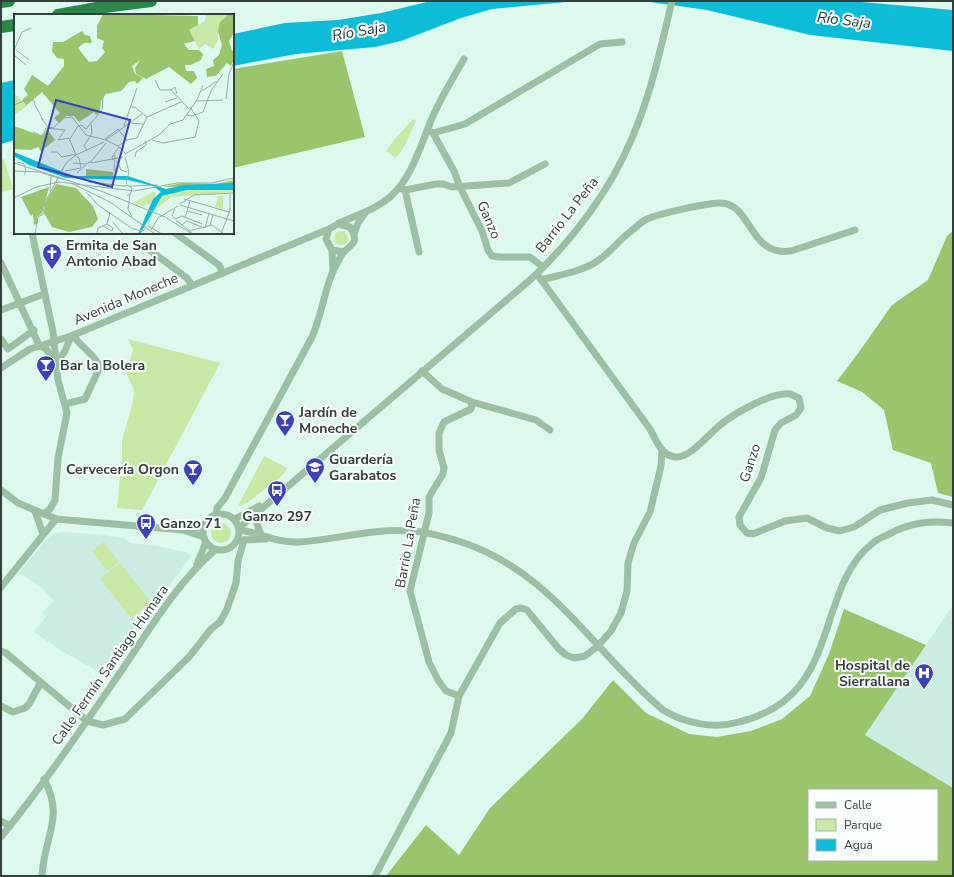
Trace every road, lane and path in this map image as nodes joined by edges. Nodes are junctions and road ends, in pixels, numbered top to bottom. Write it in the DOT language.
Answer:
graph roads {
  1 [pos="9,1"];
  2 [pos="151,1"];
  3 [pos="672,1"];
  4 [pos="1,2"];
  5 [pos="64,14"];
  6 [pos="14,25"];
  7 [pos="1,28"];
  8 [pos="622,42"];
  9 [pos="464,59"];
  10 [pos="430,132"];
  11 [pos="545,164"];
  12 [pos="460,187"];
  13 [pos="402,189"];
  14 [pos="366,212"];
  15 [pos="338,224"];
  16 [pos="329,229"];
  17 [pos="855,230"];
  18 [pos="32,234"];
  19 [pos="176,234"];
  20 [pos="354,234"];
  21 [pos="308,237"];
  22 [pos="143,245"];
  23 [pos="330,247"];
  24 [pos="344,252"];
  25 [pos="419,252"];
  26 [pos="1,263"];
  27 [pos="543,267"];
  28 [pos="333,271"];
  29 [pos="222,273"];
  30 [pos="539,277"];
  31 [pos="192,285"];
  32 [pos="44,294"];
  33 [pos="20,303"];
  34 [pos="1,310"];
  35 [pos="34,330"];
  36 [pos="72,336"];
  37 [pos="1,339"];
  38 [pos="57,340"];
  39 [pos="39,345"];
  40 [pos="65,351"];
  41 [pos="56,364"];
  42 [pos="1,368"];
  43 [pos="422,371"];
  44 [pos="472,402"];
  45 [pos="65,404"];
  46 [pos="550,430"];
  47 [pos="662,450"];
  48 [pos="1,490"];
  49 [pos="225,498"];
  50 [pos="269,501"];
  51 [pos="953,505"];
  52 [pos="35,510"];
  53 [pos="257,513"];
  54 [pos="44,514"];
  55 [pos="216,514"];
  56 [pos="226,514"];
  57 [pos="56,519"];
  58 [pos="234,519"];
  59 [pos="953,523"];
  60 [pos="204,526"];
  61 [pos="239,529"];
  62 [pos="186,530"];
  63 [pos="42,534"];
  64 [pos="260,535"];
  65 [pos="270,538"];
  66 [pos="205,540"];
  67 [pos="241,540"];
  68 [pos="215,550"];
  69 [pos="196,566"];
  70 [pos="1,587"];
  71 [pos="598,646"];
  72 [pos="1,651"];
  73 [pos="41,682"];
  74 [pos="459,696"];
  75 [pos="1,706"];
  76 [pos="87,721"];
  77 [pos="44,779"];
  78 [pos="1,821"];
  79 [pos="10,826"];
  80 [pos="1,838"];
  81 [pos="42,876"];
  82 [pos="375,876"];
  1 -- 4 [label="highway"];
  2 -- 5 [label="highway"];
  3 -- 27 [label="street, Barrio La Peña"];
  6 -- 7 [label="highway"];
  8 -- 10 [label="street"];
  9 -- 10 [label="street"];
  10 -- 12 [label="street, Ganzo"];
  10 -- 13 [label="street"];
  11 -- 12 [label="street, Ganzo"];
  12 -- 13 [label="street"];
  12 -- 27 [label="street, Ganzo"];
  13 -- 14 [label="street"];
  13 -- 25 [label="street"];
  14 -- 15 [label="street"];
  14 -- 20 [label="street"];
  15 -- 16 [label="street"];
  15 -- 20 [label="street"];
  16 -- 21 [label="street, Avenida Moneche"];
  16 -- 23 [label="street"];
  17 -- 30 [label="street"];
  18 -- 32 [label="street, Avenida Moneche"];
  19 -- 29 [label="street"];
  20 -- 24 [label="street"];
  21 -- 23 [label="street"];
  21 -- 29 [label="street, Avenida Moneche"];
  22 -- 31 [label="street, Avenida Moneche"];
  23 -- 24 [label="street"];
  23 -- 28 [label="street"];
  24 -- 28 [label="street"];
  26 -- 33 [label="street, Avenida Moneche"];
  27 -- 30 [label="street, Barrio La Peña"];
  28 -- 49 [label="street"];
  29 -- 31 [label="street, Avenida Moneche"];
  30 -- 43 [label="street, Barrio La Peña"];
  30 -- 47 [label="street"];
  31 -- 36 [label="street, Avenida Moneche"];
  32 -- 33 [label="street"];
  32 -- 38 [label="street, Avenida Moneche"];
  33 -- 34 [label="street"];
  33 -- 35 [label="street, Avenida Moneche"];
  35 -- 37 [label="street"];
  35 -- 39 [label="street, Avenida Moneche"];
  36 -- 38 [label="street, Avenida Moneche"];
  36 -- 40 [label="street, Avenida Moneche"];
  36 -- 45 [label="street"];
  38 -- 39 [label="street, Avenida Moneche"];
  38 -- 40 [label="street, Avenida Moneche"];
  38 -- 41 [label="street, Avenida Moneche"];
  39 -- 41 [label="street, Avenida Moneche"];
  39 -- 42 [label="street, Avenida Moneche"];
  40 -- 41 [label="street, Avenida Moneche"];
  41 -- 45 [label="street, Avenida Moneche"];
  43 -- 44 [label="street"];
  43 -- 50 [label="street, Barrio La Peña"];
  44 -- 46 [label="street"];
  44 -- 74 [label="street, Barrio La Peña"];
  45 -- 54 [label="street, Avenida Moneche"];
  47 -- 51 [label="street, Ganzo"];
  47 -- 71 [label="street"];
  48 -- 52 [label="street"];
  49 -- 55 [label="street"];
  49 -- 56 [label="street"];
  50 -- 53 [label="street, Barrio La Peña"];
  50 -- 58 [label="street, Barrio La Peña"];
  52 -- 54 [label="street"];
  52 -- 63 [label="street"];
  53 -- 61 [label="street, Barrio La Peña"];
  53 -- 64 [label="street"];
  54 -- 57 [label="street"];
  55 -- 56 [label="street"];
  55 -- 60 [label="street"];
  56 -- 58 [label="street"];
  57 -- 62 [label="street"];
  57 -- 63 [label="street"];
  58 -- 61 [label="street"];
  59 -- 71 [label="street"];
  60 -- 62 [label="street"];
  60 -- 66 [label="street"];
  61 -- 64 [label="street"];
  61 -- 67 [label="street"];
  62 -- 66 [label="street"];
  63 -- 70 [label="street"];
  64 -- 65 [label="street"];
  65 -- 67 [label="street"];
  65 -- 71 [label="street"];
  66 -- 68 [label="street"];
  66 -- 69 [label="street, Calle Fermín Santiago Humara"];
  67 -- 68 [label="street"];
  67 -- 76 [label="street"];
  68 -- 69 [label="street, Calle Fermín Santiago Humara"];
  69 -- 76 [label="street, Calle Fermín Santiago Humara"];
  71 -- 74 [label="street"];
  72 -- 73 [label="street"];
  73 -- 75 [label="street"];
  73 -- 76 [label="street"];
  74 -- 82 [label="street"];
  76 -- 77 [label="street, Calle Fermín Santiago Humara"];
  77 -- 79 [label="street, Calle Fermín Santiago Humara"];
  77 -- 81 [label="street"];
  78 -- 79 [label="street"];
  79 -- 80 [label="street, Calle Fermín Santiago Humara"];
}
